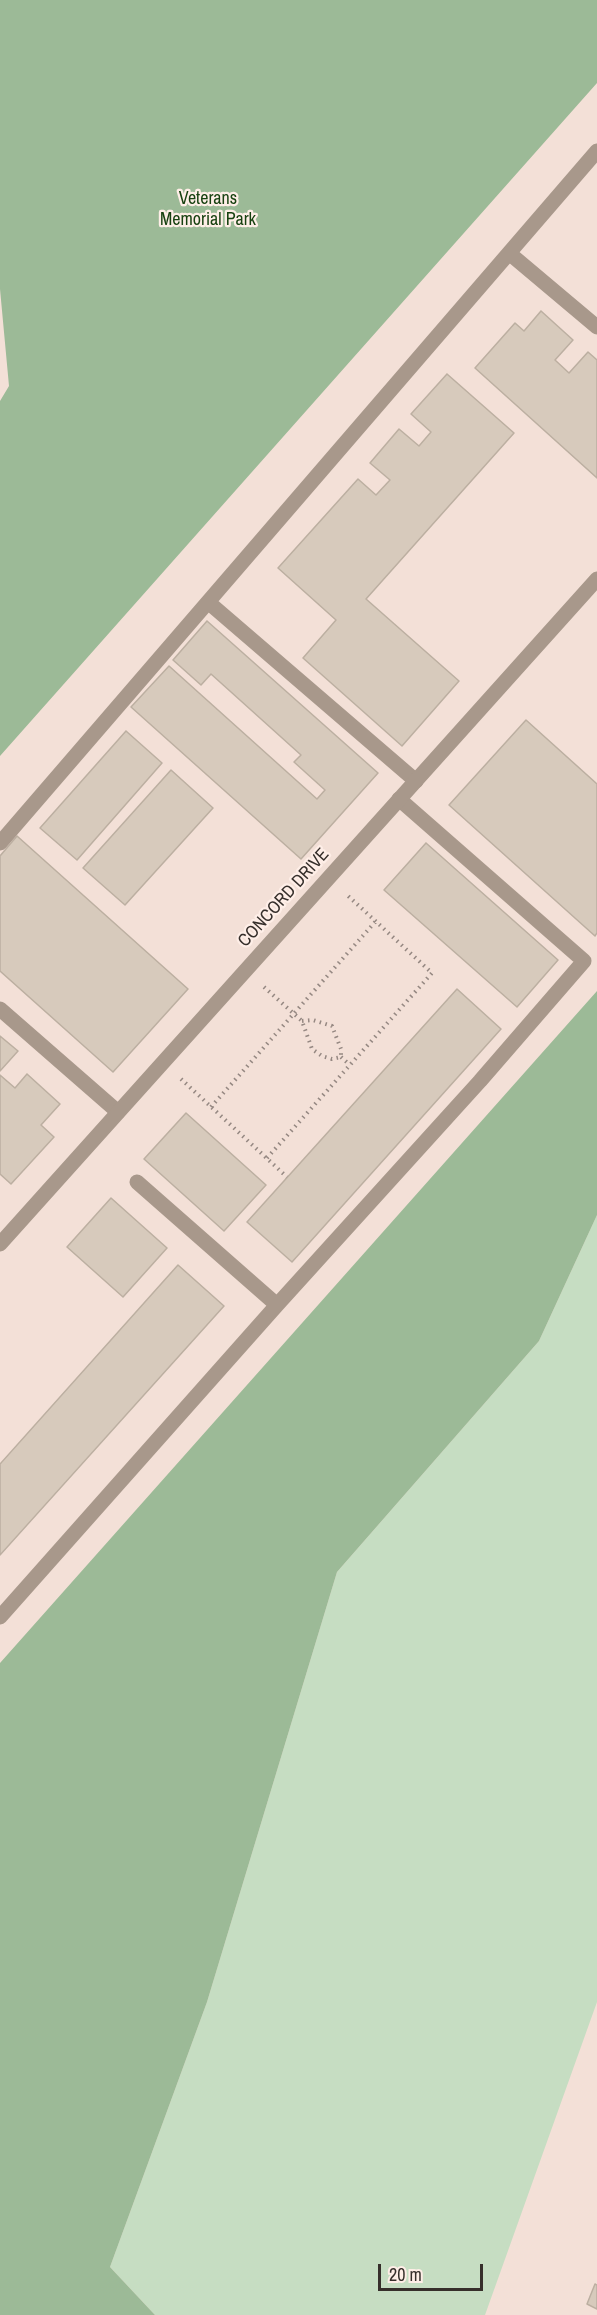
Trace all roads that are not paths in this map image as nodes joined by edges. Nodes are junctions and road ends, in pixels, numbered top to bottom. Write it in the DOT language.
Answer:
graph roads {
  1 [pos="597,151"];
  2 [pos="509,253"];
  3 [pos="597,327"];
  4 [pos="597,579"];
  5 [pos="208,602"];
  6 [pos="416,781"];
  7 [pos="399,799"];
  8 [pos="0,843"];
  9 [pos="0,1009"];
  10 [pos="118,1112"];
  11 [pos="137,1182"];
  12 [pos="0,1244"];
  13 [pos="277,1305"];
  14 [pos="0,1617"];
  1 -- 2 [label="street"];
  2 -- 3 [label="street"];
  2 -- 5 [label="street"];
  4 -- 6 [label="street, CONCORD DRIVE"];
  5 -- 6 [label="street"];
  5 -- 8 [label="street"];
  6 -- 7 [label="street, CONCORD DRIVE"];
  7 -- 10 [label="street, CONCORD DRIVE"];
  7 -- 13 [label="street"];
  9 -- 10 [label="street"];
  10 -- 12 [label="street, CONCORD DRIVE"];
  11 -- 13 [label="street"];
  13 -- 14 [label="street"];
}
